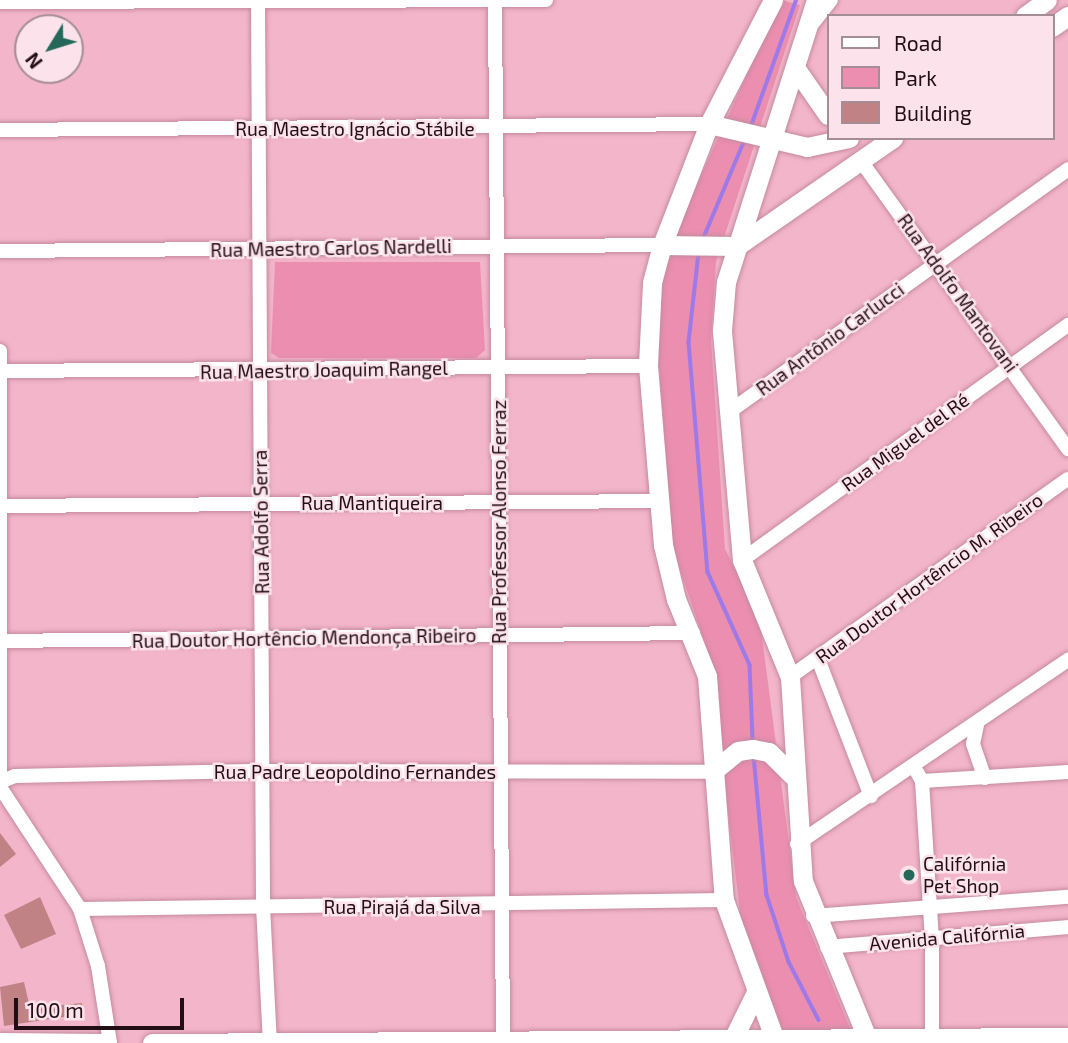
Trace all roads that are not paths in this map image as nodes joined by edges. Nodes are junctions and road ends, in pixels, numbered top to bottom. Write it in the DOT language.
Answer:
graph roads {
  1 [pos="258,0"];
  2 [pos="546,0"];
  3 [pos="773,0"];
  4 [pos="817,0"];
  5 [pos="831,0"];
  6 [pos="1047,0"];
  7 [pos="495,1"];
  8 [pos="0,2"];
  9 [pos="1028,14"];
  10 [pos="813,23"];
  11 [pos="796,69"];
  12 [pos="827,113"];
  13 [pos="709,124"];
  14 [pos="259,129"];
  15 [pos="497,129"];
  16 [pos="0,130"];
  17 [pos="755,136"];
  18 [pos="842,140"];
  19 [pos="848,140"];
  20 [pos="890,140"];
  21 [pos="861,160"];
  22 [pos="1068,169"];
  23 [pos="662,245"];
  24 [pos="498,246"];
  25 [pos="737,246"];
  26 [pos="258,250"];
  27 [pos="0,251"];
  28 [pos="937,261"];
  29 [pos="1068,325"];
  30 [pos="0,351"];
  31 [pos="648,366"];
  32 [pos="1011,366"];
  33 [pos="498,368"];
  34 [pos="0,371"];
  35 [pos="260,371"];
  36 [pos="729,412"];
  37 [pos="1068,449"];
  38 [pos="1068,479"];
  39 [pos="659,501"];
  40 [pos="498,502"];
  41 [pos="261,504"];
  42 [pos="0,506"];
  43 [pos="742,560"];
  44 [pos="693,634"];
  45 [pos="500,636"];
  46 [pos="262,638"];
  47 [pos="1,641"];
  48 [pos="818,659"];
  49 [pos="1068,660"];
  50 [pos="790,677"];
  51 [pos="977,725"];
  52 [pos="914,767"];
  53 [pos="262,771"];
  54 [pos="500,771"];
  55 [pos="712,772"];
  56 [pos="1068,772"];
  57 [pos="792,775"];
  58 [pos="0,776"];
  59 [pos="985,778"];
  60 [pos="922,781"];
  61 [pos="0,785"];
  62 [pos="871,796"];
  63 [pos="797,844"];
  64 [pos="1068,897"];
  65 [pos="724,900"];
  66 [pos="263,906"];
  67 [pos="929,906"];
  68 [pos="502,907"];
  69 [pos="80,909"];
  70 [pos="813,916"];
  71 [pos="1068,927"];
  72 [pos="932,938"];
  73 [pos="827,947"];
  74 [pos="755,994"];
  75 [pos="1068,1037"];
  76 [pos="932,1038"];
  77 [pos="733,1039"];
  78 [pos="868,1040"];
  79 [pos="0,1041"];
  80 [pos="271,1041"];
  81 [pos="503,1041"];
  82 [pos="775,1041"];
  83 [pos="81,1043"];
  84 [pos="102,1043"];
  85 [pos="110,1043"];
  86 [pos="152,1043"];
  1 -- 7 [label="street"];
  1 -- 8 [label="street"];
  1 -- 14 [label="street, Rua Adolfo Serra"];
  2 -- 7 [label="street"];
  3 -- 13 [label="street"];
  4 -- 10 [label="street"];
  5 -- 10 [label="street"];
  6 -- 9 [label="street"];
  7 -- 15 [label="street, Rua Professor Alonso Ferraz"];
  10 -- 11 [label="street"];
  11 -- 12 [label="street"];
  11 -- 17 [label="street"];
  13 -- 15 [label="street, Rua Maestro Ignácio Stábile"];
  13 -- 17 [label="street"];
  13 -- 23 [label="street"];
  14 -- 15 [label="street, Rua Maestro Ignácio Stábile"];
  14 -- 16 [label="street, Rua Maestro Ignácio Stábile"];
  14 -- 26 [label="street, Rua Adolfo Serra"];
  15 -- 24 [label="street, Rua Professor Alonso Ferraz"];
  17 -- 18 [label="street"];
  17 -- 25 [label="street"];
  19 -- 21 [label="street, Rua Adolfo Mantovani"];
  20 -- 21 [label="street"];
  21 -- 25 [label="street"];
  21 -- 28 [label="street, Rua Adolfo Mantovani"];
  22 -- 28 [label="street, Rua Antônio Carlucci"];
  23 -- 24 [label="street, Rua Maestro Carlos Nardelli"];
  23 -- 25 [label="street"];
  23 -- 31 [label="street"];
  24 -- 26 [label="street, Rua Maestro Carlos Nardelli"];
  24 -- 33 [label="street, Rua Professor Alonso Ferraz"];
  25 -- 36 [label="street"];
  26 -- 27 [label="street, Rua Maestro Carlos Nardelli"];
  26 -- 35 [label="street, Rua Adolfo Serra"];
  28 -- 32 [label="street, Rua Adolfo Mantovani"];
  28 -- 36 [label="street, Rua Antônio Carlucci"];
  29 -- 32 [label="street, Rua Miguel del Ré"];
  30 -- 34 [label="street"];
  31 -- 33 [label="street, Rua Maestro Joaquim Rangel"];
  31 -- 39 [label="street"];
  32 -- 37 [label="street, Rua Adolfo Mantovani"];
  32 -- 43 [label="street, Rua Miguel del Ré"];
  33 -- 35 [label="street, Rua Maestro Joaquim Rangel"];
  33 -- 40 [label="street, Rua Professor Alonso Ferraz"];
  34 -- 35 [label="street, Rua Maestro Joaquim Rangel"];
  34 -- 42 [label="street"];
  35 -- 41 [label="street, Rua Adolfo Serra"];
  36 -- 43 [label="street"];
  38 -- 48 [label="street, Rua Doutor Hortêncio M. Ribeiro"];
  39 -- 40 [label="street, Rua Mantiqueira"];
  39 -- 44 [label="street"];
  40 -- 41 [label="street, Rua Mantiqueira"];
  40 -- 45 [label="street, Rua Professor Alonso Ferraz"];
  41 -- 42 [label="street, Rua Mantiqueira"];
  41 -- 46 [label="street, Rua Adolfo Serra"];
  42 -- 47 [label="street"];
  43 -- 50 [label="street"];
  44 -- 45 [label="street, Rua Doutor Hortêncio Mendonça Ribeiro"];
  44 -- 55 [label="street"];
  45 -- 46 [label="street, Rua Doutor Hortêncio Mendonça Ribeiro"];
  45 -- 54 [label="street, Rua Professor Alonso Ferraz"];
  46 -- 47 [label="street, Rua Doutor Hortêncio Mendonça Ribeiro"];
  46 -- 53 [label="street, Rua Adolfo Serra"];
  47 -- 58 [label="street"];
  48 -- 50 [label="street, Rua Doutor Hortêncio M. Ribeiro"];
  48 -- 62 [label="street"];
  49 -- 51 [label="street"];
  50 -- 57 [label="street"];
  51 -- 52 [label="street"];
  51 -- 59 [label="street"];
  52 -- 60 [label="street"];
  52 -- 62 [label="street"];
  53 -- 54 [label="street, Rua Padre Leopoldino Fernandes"];
  53 -- 61 [label="street, Rua Padre Leopoldino Fernandes"];
  53 -- 66 [label="street, Rua Adolfo Serra"];
  54 -- 55 [label="street, Rua Padre Leopoldino Fernandes"];
  54 -- 68 [label="street, Rua Professor Alonso Ferraz"];
  55 -- 57 [label="street"];
  55 -- 65 [label="street"];
  56 -- 59 [label="street"];
  57 -- 63 [label="street"];
  59 -- 60 [label="street"];
  60 -- 67 [label="street"];
  61 -- 69 [label="street"];
  62 -- 63 [label="street"];
  63 -- 70 [label="street"];
  64 -- 67 [label="street, Avenida Califórnia"];
  65 -- 68 [label="street, Rua Pirajá da Silva"];
  65 -- 74 [label="street"];
  66 -- 68 [label="street, Rua Pirajá da Silva"];
  66 -- 69 [label="street, Rua Pirajá da Silva"];
  66 -- 80 [label="street, Rua Adolfo Serra"];
  67 -- 70 [label="street, Avenida Califórnia"];
  67 -- 72 [label="street"];
  68 -- 81 [label="street, Rua Professor Alonso Ferraz"];
  69 -- 85 [label="street"];
  70 -- 73 [label="street"];
  71 -- 72 [label="street, Avenida Califórnia"];
  72 -- 73 [label="street, Avenida Califórnia"];
  72 -- 76 [label="street"];
  73 -- 78 [label="street"];
  74 -- 77 [label="street"];
  74 -- 82 [label="street"];
  75 -- 76 [label="street"];
  76 -- 78 [label="street"];
  77 -- 81 [label="street"];
  77 -- 82 [label="street"];
  78 -- 82 [label="street"];
  79 -- 83 [label="street"];
  80 -- 81 [label="street"];
  80 -- 86 [label="street"];
  83 -- 84 [label="street"];
}
